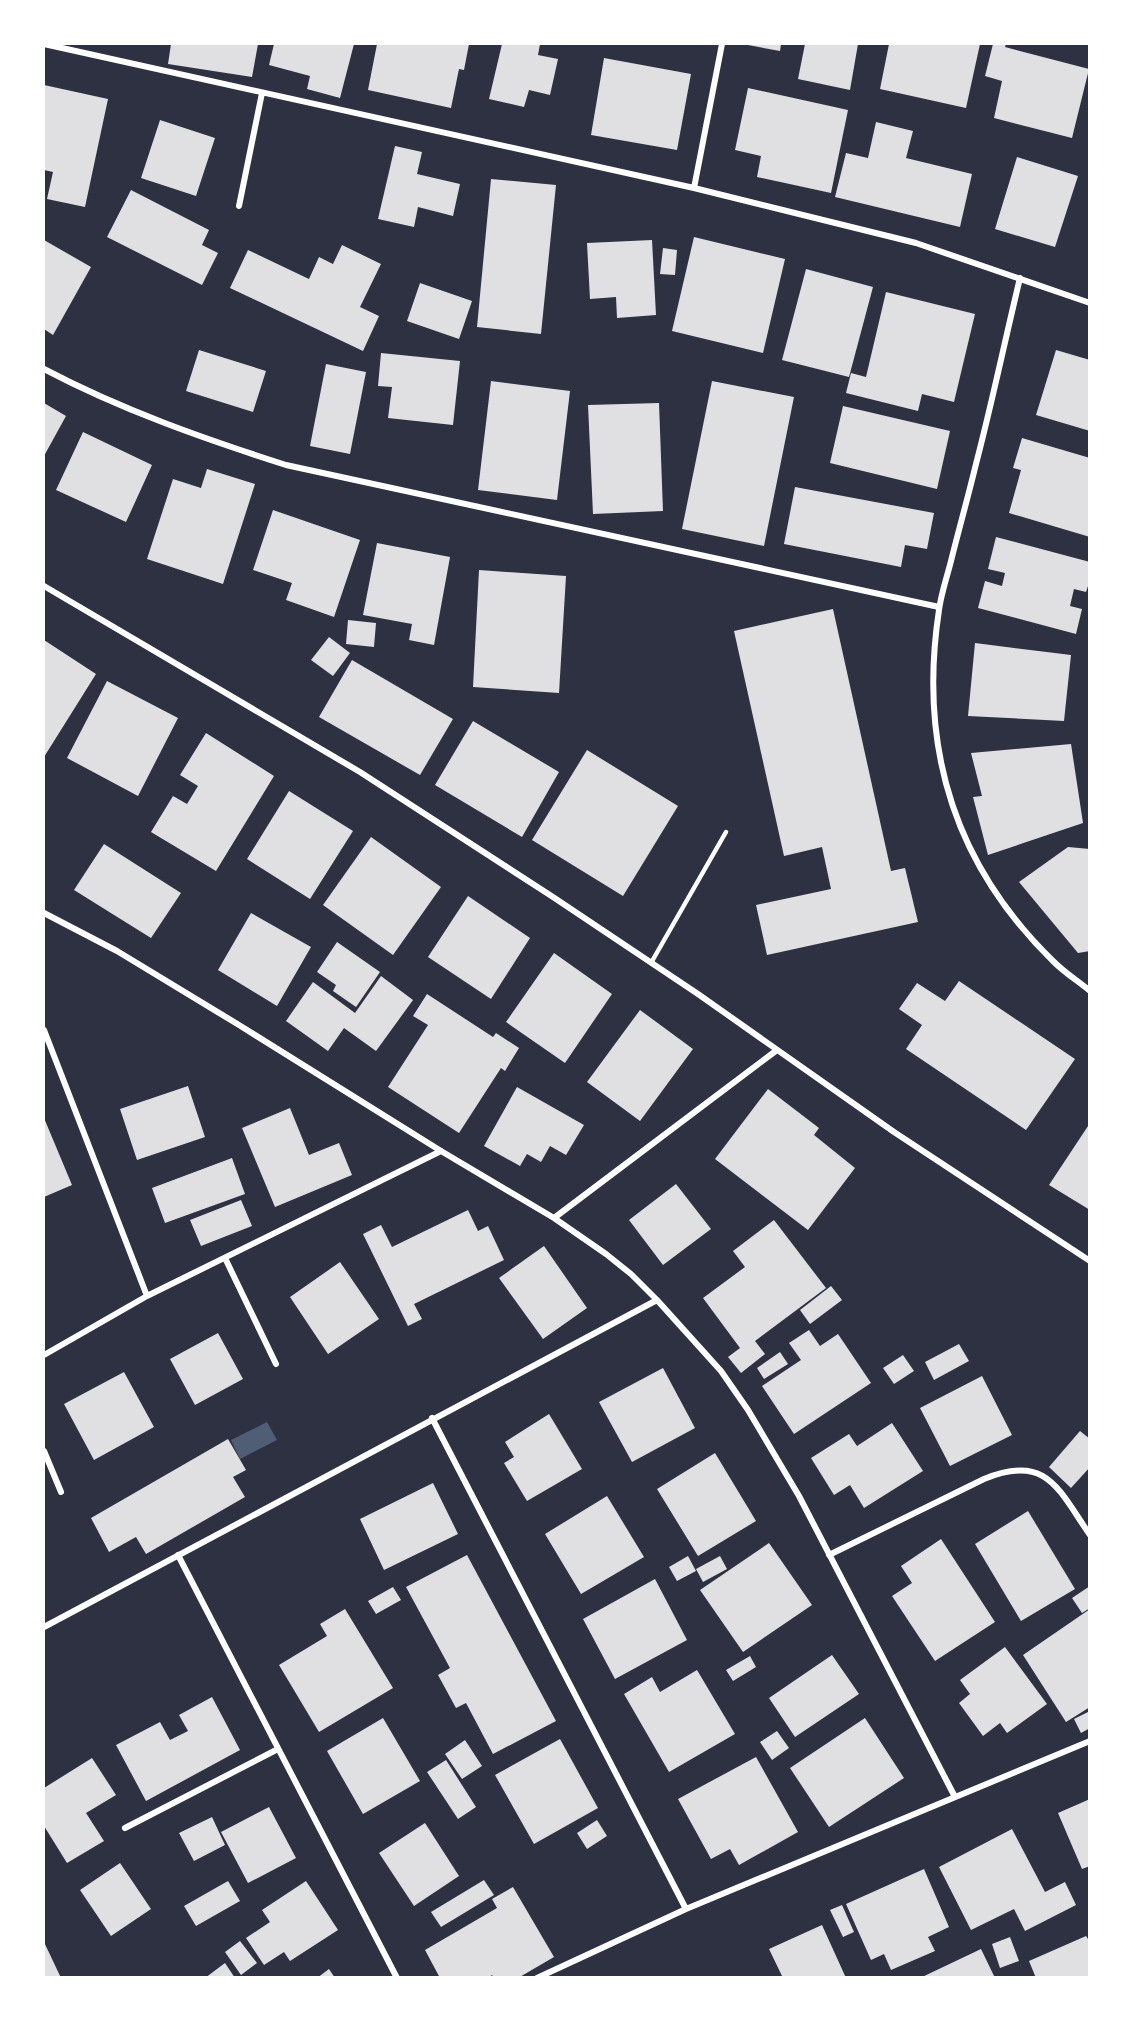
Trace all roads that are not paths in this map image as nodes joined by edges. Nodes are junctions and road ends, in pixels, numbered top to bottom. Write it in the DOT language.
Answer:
graph roads {
  1 [pos="44,44"];
  2 [pos="722,44"];
  3 [pos="262,93"];
  4 [pos="694,188"];
  5 [pos="239,206"];
  6 [pos="1020,278"];
  7 [pos="1089,303"];
  8 [pos="44,369"];
  9 [pos="44,586"];
  10 [pos="939,607"];
  11 [pos="726,832"];
  12 [pos="44,913"];
  13 [pos="651,963"];
  14 [pos="1089,991"];
  15 [pos="44,1030"];
  16 [pos="777,1050"];
  17 [pos="441,1151"];
  18 [pos="554,1218"];
  19 [pos="225,1258"];
  20 [pos="1089,1261"];
  21 [pos="147,1296"];
  22 [pos="657,1300"];
  23 [pos="44,1355"];
  24 [pos="276,1364"];
  25 [pos="432,1418"];
  26 [pos="44,1451"];
  27 [pos="61,1492"];
  28 [pos="1089,1535"];
  29 [pos="178,1555"];
  30 [pos="829,1555"];
  31 [pos="44,1627"];
  32 [pos="1089,1741"];
  33 [pos="278,1749"];
  34 [pos="955,1797"];
  35 [pos="125,1827"];
  36 [pos="686,1908"];
  37 [pos="397,1977"];
  38 [pos="537,1977"];
  1 -- 3 [label="street"];
  2 -- 4 [label="street"];
  3 -- 4 [label="street"];
  3 -- 5 [label="street"];
  4 -- 6 [label="street"];
  6 -- 7 [label="street"];
  6 -- 10 [label="street"];
  8 -- 10 [label="street"];
  9 -- 13 [label="street"];
  10 -- 14 [label="street"];
  11 -- 13 [label="lane"];
  12 -- 17 [label="street"];
  13 -- 16 [label="street"];
  15 -- 21 [label="street"];
  16 -- 18 [label="street"];
  16 -- 20 [label="street"];
  17 -- 18 [label="street"];
  17 -- 19 [label="street"];
  18 -- 22 [label="street"];
  19 -- 21 [label="street"];
  19 -- 24 [label="street"];
  21 -- 23 [label="street"];
  22 -- 25 [label="street"];
  22 -- 30 [label="street"];
  25 -- 29 [label="street"];
  25 -- 36 [label="street"];
  26 -- 27 [label="street"];
  28 -- 30 [label="street"];
  29 -- 31 [label="street"];
  29 -- 33 [label="street"];
  30 -- 34 [label="street"];
  32 -- 34 [label="street"];
  33 -- 35 [label="street"];
  33 -- 37 [label="street"];
  34 -- 36 [label="street"];
  36 -- 38 [label="street"];
}
